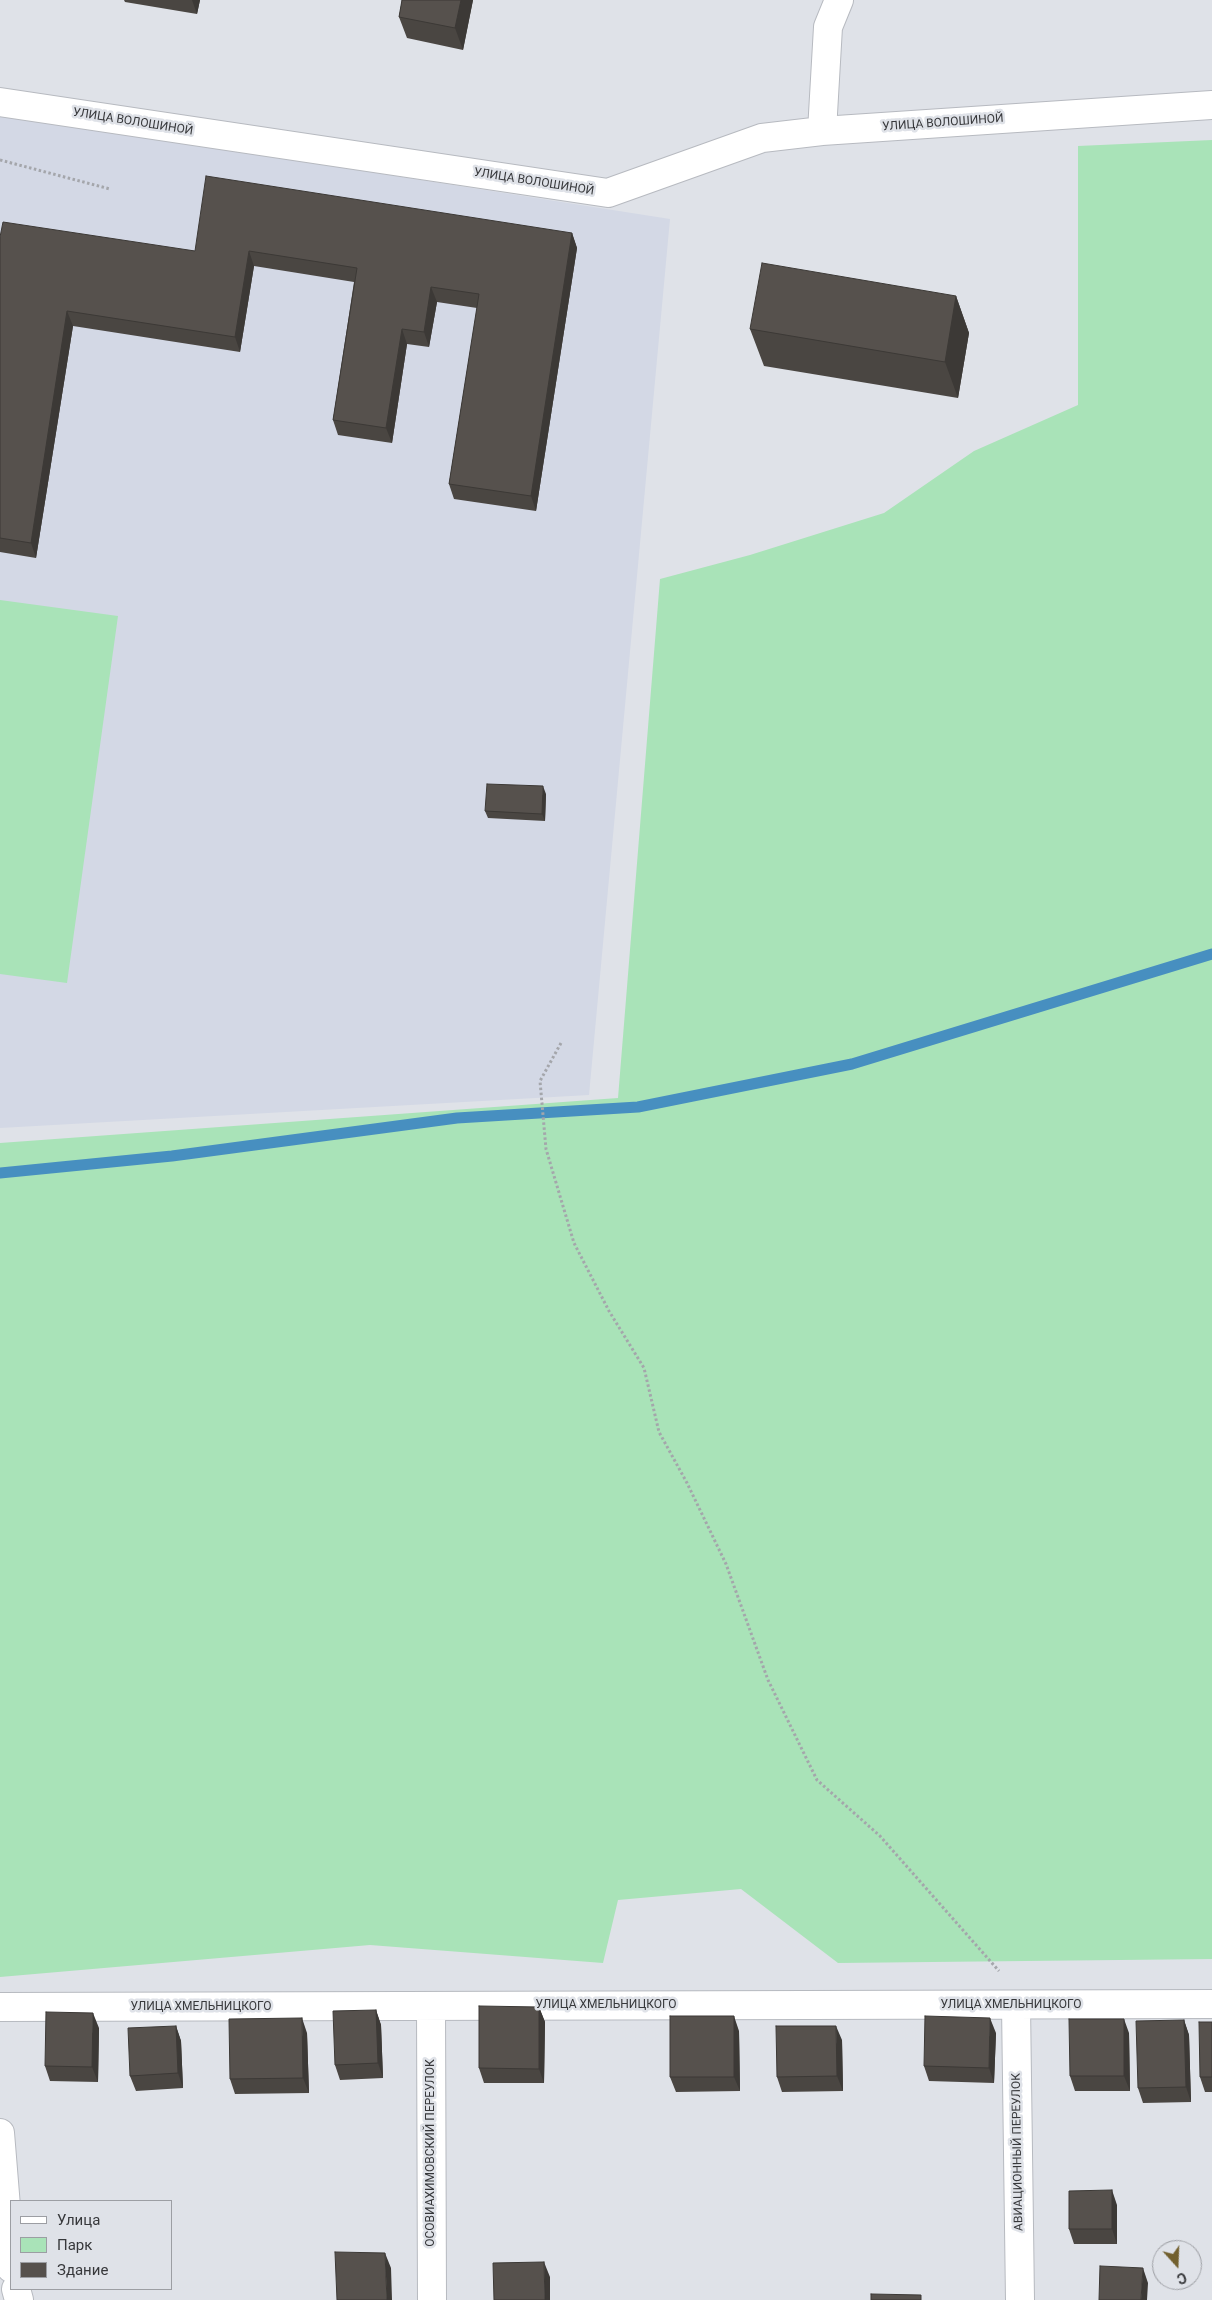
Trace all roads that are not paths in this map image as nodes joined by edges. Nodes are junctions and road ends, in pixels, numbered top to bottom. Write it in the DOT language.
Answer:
graph roads {
  1 [pos="839,0"];
  2 [pos="0,102"];
  3 [pos="1212,105"];
  4 [pos="822,132"];
  5 [pos="1016,2004"];
  6 [pos="1212,2004"];
  7 [pos="431,2006"];
  8 [pos="0,2007"];
  9 [pos="0,2133"];
  10 [pos="10,2256"];
  11 [pos="432,2300"];
  12 [pos="1020,2300"];
  1 -- 4 [label="street"];
  2 -- 4 [label="street, УЛИЦА ВОЛОШИНОЙ"];
  3 -- 4 [label="street, УЛИЦА ВОЛОШИНОЙ"];
  5 -- 6 [label="street, УЛИЦА ХМЕЛЬНИЦКОГО"];
  5 -- 7 [label="street, УЛИЦА ХМЕЛЬНИЦКОГО"];
  5 -- 12 [label="street, АВИАЦИОННЫЙ ПЕРЕУЛОК"];
  7 -- 8 [label="street, УЛИЦА ХМЕЛЬНИЦКОГО"];
  7 -- 11 [label="street, ОСОВИАХИМОВСКИЙ ПЕРЕУЛОК"];
  9 -- 10 [label="street"];
}
